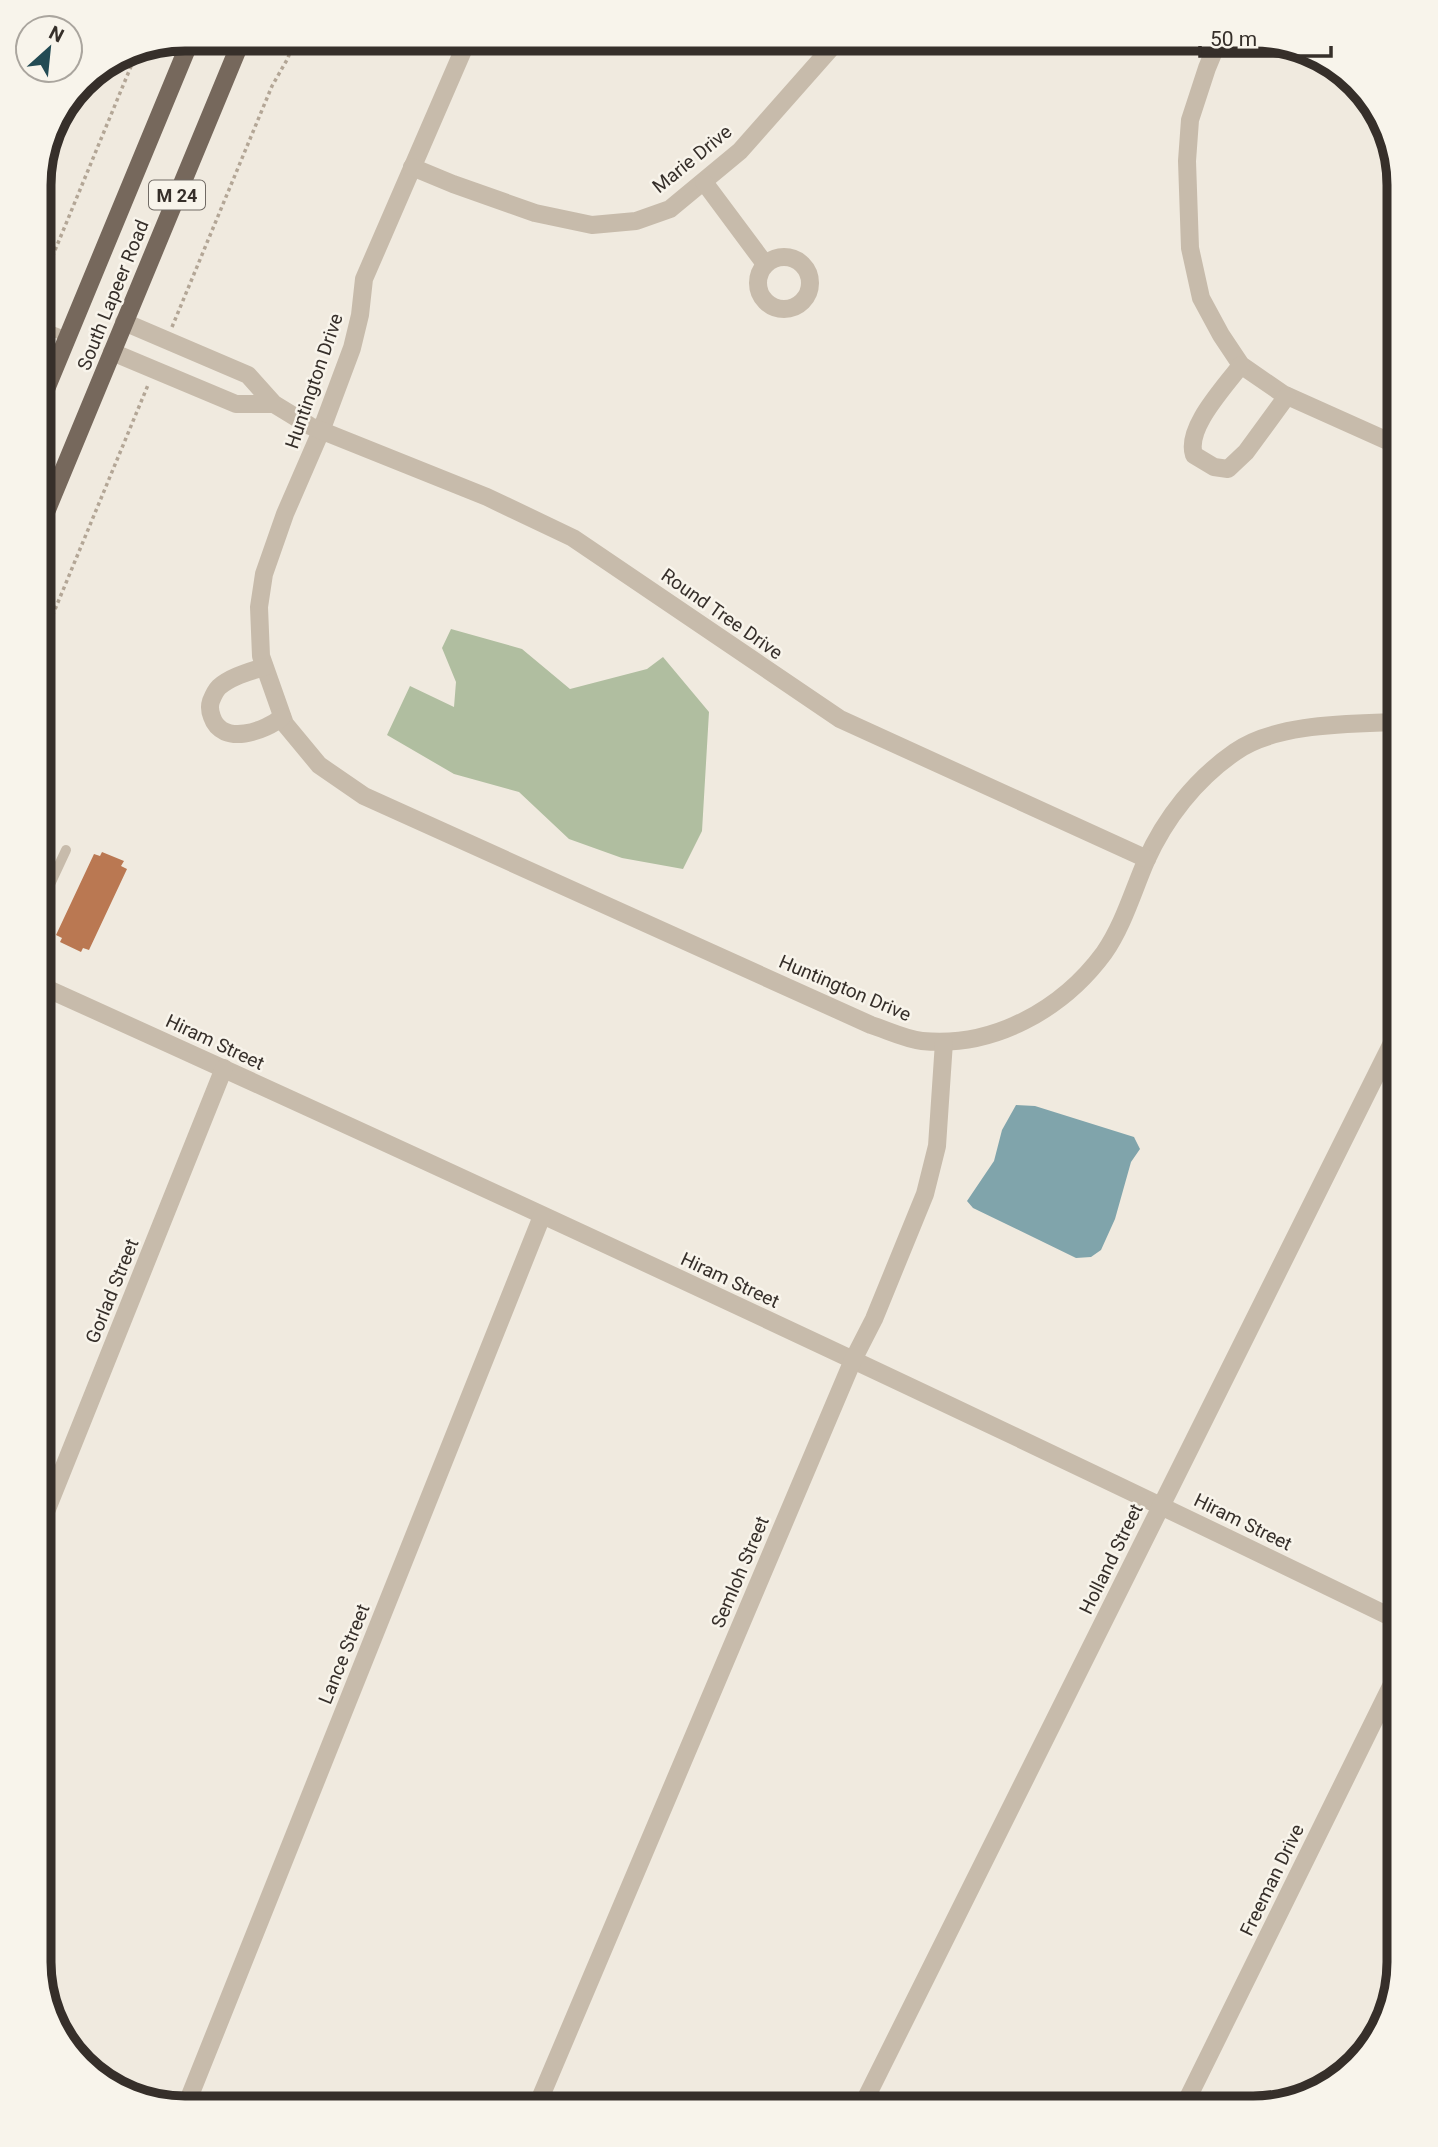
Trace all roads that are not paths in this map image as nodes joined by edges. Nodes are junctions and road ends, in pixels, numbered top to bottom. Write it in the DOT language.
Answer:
graph roads {
  1 [pos="186,51"];
  2 [pos="237,51"];
  3 [pos="462,51"];
  4 [pos="828,51"];
  5 [pos="1214,51"];
  6 [pos="412,167"];
  7 [pos="704,182"];
  8 [pos="765,264"];
  9 [pos="124,323"];
  10 [pos="51,331"];
  11 [pos="67,337"];
  12 [pos="112,352"];
  13 [pos="1241,365"];
  14 [pos="51,376"];
  15 [pos="1287,396"];
  16 [pos="274,404"];
  17 [pos="321,431"];
  18 [pos="1387,441"];
  19 [pos="51,500"];
  20 [pos="264,667"];
  21 [pos="282,717"];
  22 [pos="1387,723"];
  23 [pos="66,850"];
  24 [pos="1147,859"];
  25 [pos="51,882"];
  26 [pos="51,994"];
  27 [pos="944,1042"];
  28 [pos="1387,1053"];
  29 [pos="224,1068"];
  30 [pos="542,1216"];
  31 [pos="853,1360"];
  32 [pos="51,1498"];
  33 [pos="1161,1505"];
  34 [pos="1387,1615"];
  35 [pos="1387,1694"];
  36 [pos="191,2096"];
  37 [pos="541,2096"];
  38 [pos="867,2096"];
  39 [pos="1189,2096"];
  1 -- 11 [label="main road, South Lapeer Road / M 24"];
  2 -- 9 [label="main road, South Lapeer Road / M 24"];
  3 -- 6 [label="street, Huntington Drive"];
  4 -- 7 [label="street, Marie Drive"];
  5 -- 13 [label="street"];
  6 -- 7 [label="street, Marie Drive"];
  6 -- 17 [label="street, Huntington Drive"];
  7 -- 8 [label="street"];
  9 -- 12 [label="main road, South Lapeer Road / M 24"];
  9 -- 16 [label="street, Round Tree Drive"];
  10 -- 11 [label="lane"];
  11 -- 14 [label="main road, South Lapeer Road / M 24"];
  12 -- 16 [label="street, Round Tree Drive"];
  12 -- 19 [label="main road, South Lapeer Road / M 24"];
  13 -- 15 [label="street"];
  13 -- 15 [label="street"];
  15 -- 18 [label="street"];
  16 -- 17 [label="street, Round Tree Drive"];
  17 -- 20 [label="street, Huntington Drive"];
  17 -- 24 [label="street, Round Tree Drive"];
  20 -- 21 [label="street, Huntington Drive"];
  20 -- 21 [label="street"];
  21 -- 27 [label="street, Huntington Drive"];
  22 -- 24 [label="street, Huntington Drive"];
  23 -- 25 [label="lane"];
  24 -- 27 [label="street, Huntington Drive"];
  26 -- 29 [label="street, Hiram Street"];
  27 -- 31 [label="street, Semloh Street"];
  28 -- 33 [label="street, Holland Street"];
  29 -- 30 [label="street, Hiram Street"];
  29 -- 32 [label="street, Gorlad Street"];
  30 -- 31 [label="street, Hiram Street"];
  30 -- 36 [label="street, Lance Street"];
  31 -- 33 [label="street, Hiram Street"];
  31 -- 37 [label="street, Semloh Street"];
  33 -- 34 [label="street, Hiram Street"];
  33 -- 38 [label="street, Holland Street"];
  35 -- 39 [label="street, Freeman Drive"];
}
